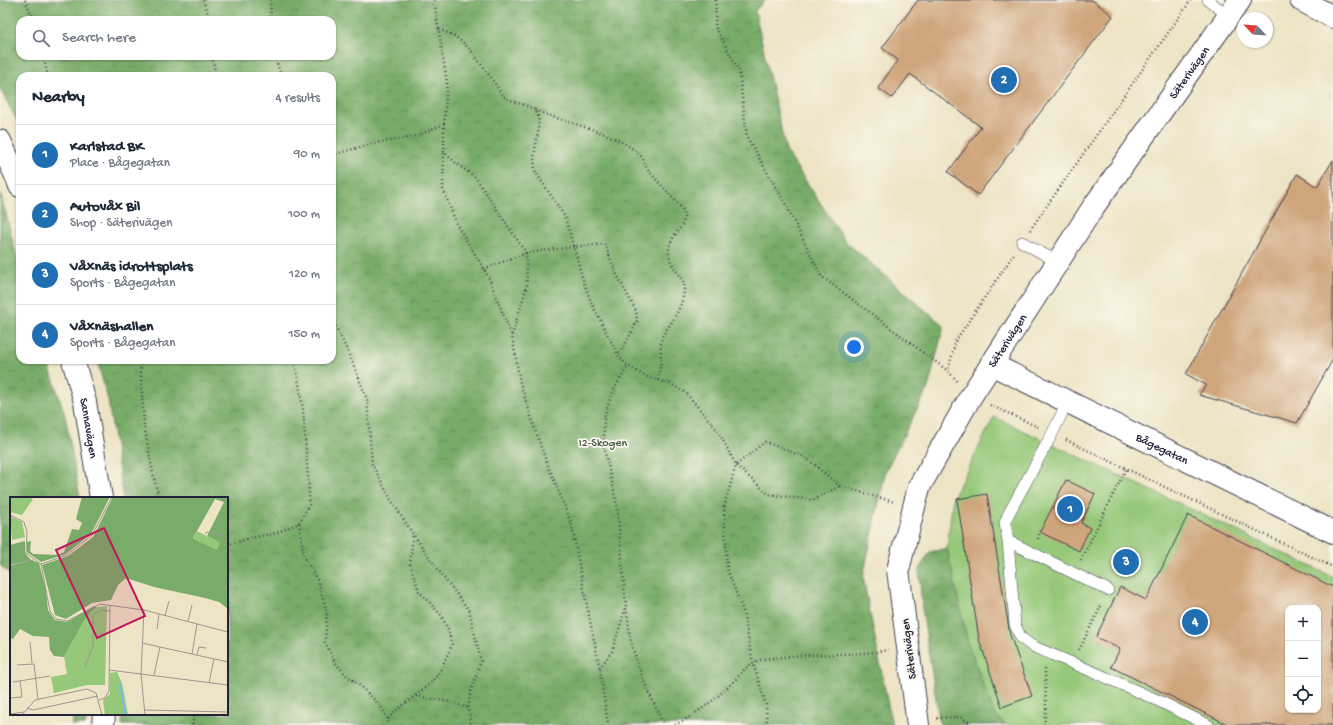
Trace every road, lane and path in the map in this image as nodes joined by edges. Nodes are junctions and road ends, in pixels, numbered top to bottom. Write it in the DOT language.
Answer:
graph roads {
  1 [pos="25,0"];
  2 [pos="203,0"];
  3 [pos="270,0"];
  4 [pos="434,0"];
  5 [pos="716,0"];
  6 [pos="1191,0"];
  7 [pos="1208,0"];
  8 [pos="1301,0"];
  9 [pos="1234,8"];
  10 [pos="32,16"];
  11 [pos="207,16"];
  12 [pos="271,16"];
  13 [pos="1333,17"];
  14 [pos="439,29"];
  15 [pos="44,60"];
  16 [pos="213,60"];
  17 [pos="276,60"];
  18 [pos="47,72"];
  19 [pos="215,72"];
  20 [pos="279,72"];
  21 [pos="535,110"];
  22 [pos="444,124"];
  23 [pos="0,141"];
  24 [pos="444,152"];
  25 [pos="336,154"];
  26 [pos="16,176"];
  27 [pos="1022,242"];
  28 [pos="573,247"];
  29 [pos="526,253"];
  30 [pos="1058,262"];
  31 [pos="484,269"];
  32 [pos="336,327"];
  33 [pos="512,335"];
  34 [pos="618,355"];
  35 [pos="74,364"];
  36 [pos="140,364"];
  37 [pos="294,364"];
  38 [pos="991,364"];
  39 [pos="628,366"];
  40 [pos="948,371"];
  41 [pos="658,380"];
  42 [pos="971,396"];
  43 [pos="1068,402"];
  44 [pos="1052,434"];
  45 [pos="736,465"];
  46 [pos="1126,469"];
  47 [pos="840,486"];
  48 [pos="101,497"];
  49 [pos="160,497"];
  50 [pos="914,507"];
  51 [pos="299,523"];
  52 [pos="1333,532"];
  53 [pos="413,534"];
  54 [pos="1008,540"];
  55 [pos="228,545"];
  56 [pos="1333,567"];
  57 [pos="1074,573"];
  58 [pos="1108,590"];
  59 [pos="626,607"];
  60 [pos="908,647"];
  61 [pos="1045,652"];
  62 [pos="753,663"];
  63 [pos="1073,663"];
  64 [pos="600,669"];
  65 [pos="415,696"];
  66 [pos="468,708"];
  67 [pos="104,715"];
  68 [pos="195,715"];
  69 [pos="388,719"];
  70 [pos="917,722"];
  71 [pos="103,725"];
  72 [pos="192,725"];
  73 [pos="388,725"];
  74 [pos="471,725"];
  75 [pos="608,725"];
  76 [pos="664,725"];
  77 [pos="674,725"];
  78 [pos="767,725"];
  79 [pos="973,725"];
  80 [pos="1044,725"];
  81 [pos="1208,725"];
  1 -- 10 [label="path"];
  2 -- 11 [label="path"];
  3 -- 12 [label="path"];
  4 -- 14 [label="path"];
  5 -- 40 [label="path"];
  6 -- 27 [label="path"];
  7 -- 9 [label="lane"];
  8 -- 13 [label="street"];
  9 -- 30 [label="street, Säterivägen"];
  14 -- 21 [label="path"];
  14 -- 22 [label="path"];
  15 -- 18 [label="path"];
  16 -- 19 [label="path"];
  17 -- 20 [label="path"];
  21 -- 28 [label="path"];
  21 -- 41 [label="path"];
  22 -- 24 [label="path"];
  22 -- 25 [label="path"];
  23 -- 26 [label="street"];
  24 -- 29 [label="path"];
  24 -- 31 [label="path"];
  27 -- 30 [label="lane"];
  27 -- 40 [label="path"];
  28 -- 29 [label="path"];
  28 -- 34 [label="path"];
  28 -- 34 [label="path"];
  29 -- 31 [label="path"];
  29 -- 33 [label="path"];
  30 -- 38 [label="street, Säterivägen"];
  31 -- 33 [label="path"];
  32 -- 53 [label="path"];
  33 -- 64 [label="path"];
  34 -- 39 [label="path"];
  35 -- 48 [label="street, Sannavägen"];
  36 -- 49 [label="path"];
  37 -- 51 [label="path"];
  38 -- 42 [label="street, Säterivägen"];
  38 -- 43 [label="street, Bågegatan"];
  39 -- 41 [label="path"];
  39 -- 59 [label="path"];
  40 -- 42 [label="path"];
  41 -- 45 [label="path"];
  42 -- 44 [label="path"];
  42 -- 50 [label="street, Säterivägen"];
  43 -- 44 [label="lane"];
  43 -- 52 [label="street, Bågegatan"];
  44 -- 46 [label="path"];
  44 -- 54 [label="lane"];
  45 -- 47 [label="path"];
  45 -- 47 [label="path"];
  45 -- 62 [label="path"];
  46 -- 56 [label="path"];
  46 -- 57 [label="path"];
  47 -- 50 [label="path"];
  50 -- 60 [label="street, Säterivägen"];
  51 -- 55 [label="path"];
  51 -- 69 [label="path"];
  53 -- 65 [label="path"];
  53 -- 66 [label="path"];
  54 -- 57 [label="lane"];
  54 -- 61 [label="lane"];
  57 -- 58 [label="lane"];
  58 -- 63 [label="path"];
  59 -- 64 [label="path"];
  59 -- 76 [label="path"];
  60 -- 62 [label="path"];
  60 -- 70 [label="street, Säterivägen"];
  61 -- 63 [label="lane"];
  61 -- 80 [label="path"];
  62 -- 77 [label="path"];
  62 -- 78 [label="path"];
  63 -- 81 [label="lane"];
  64 -- 75 [label="path"];
  65 -- 66 [label="path"];
  65 -- 69 [label="path"];
  66 -- 74 [label="path"];
  67 -- 71 [label="street"];
  68 -- 72 [label="path"];
  69 -- 73 [label="path"];
  70 -- 79 [label="path"];
}
